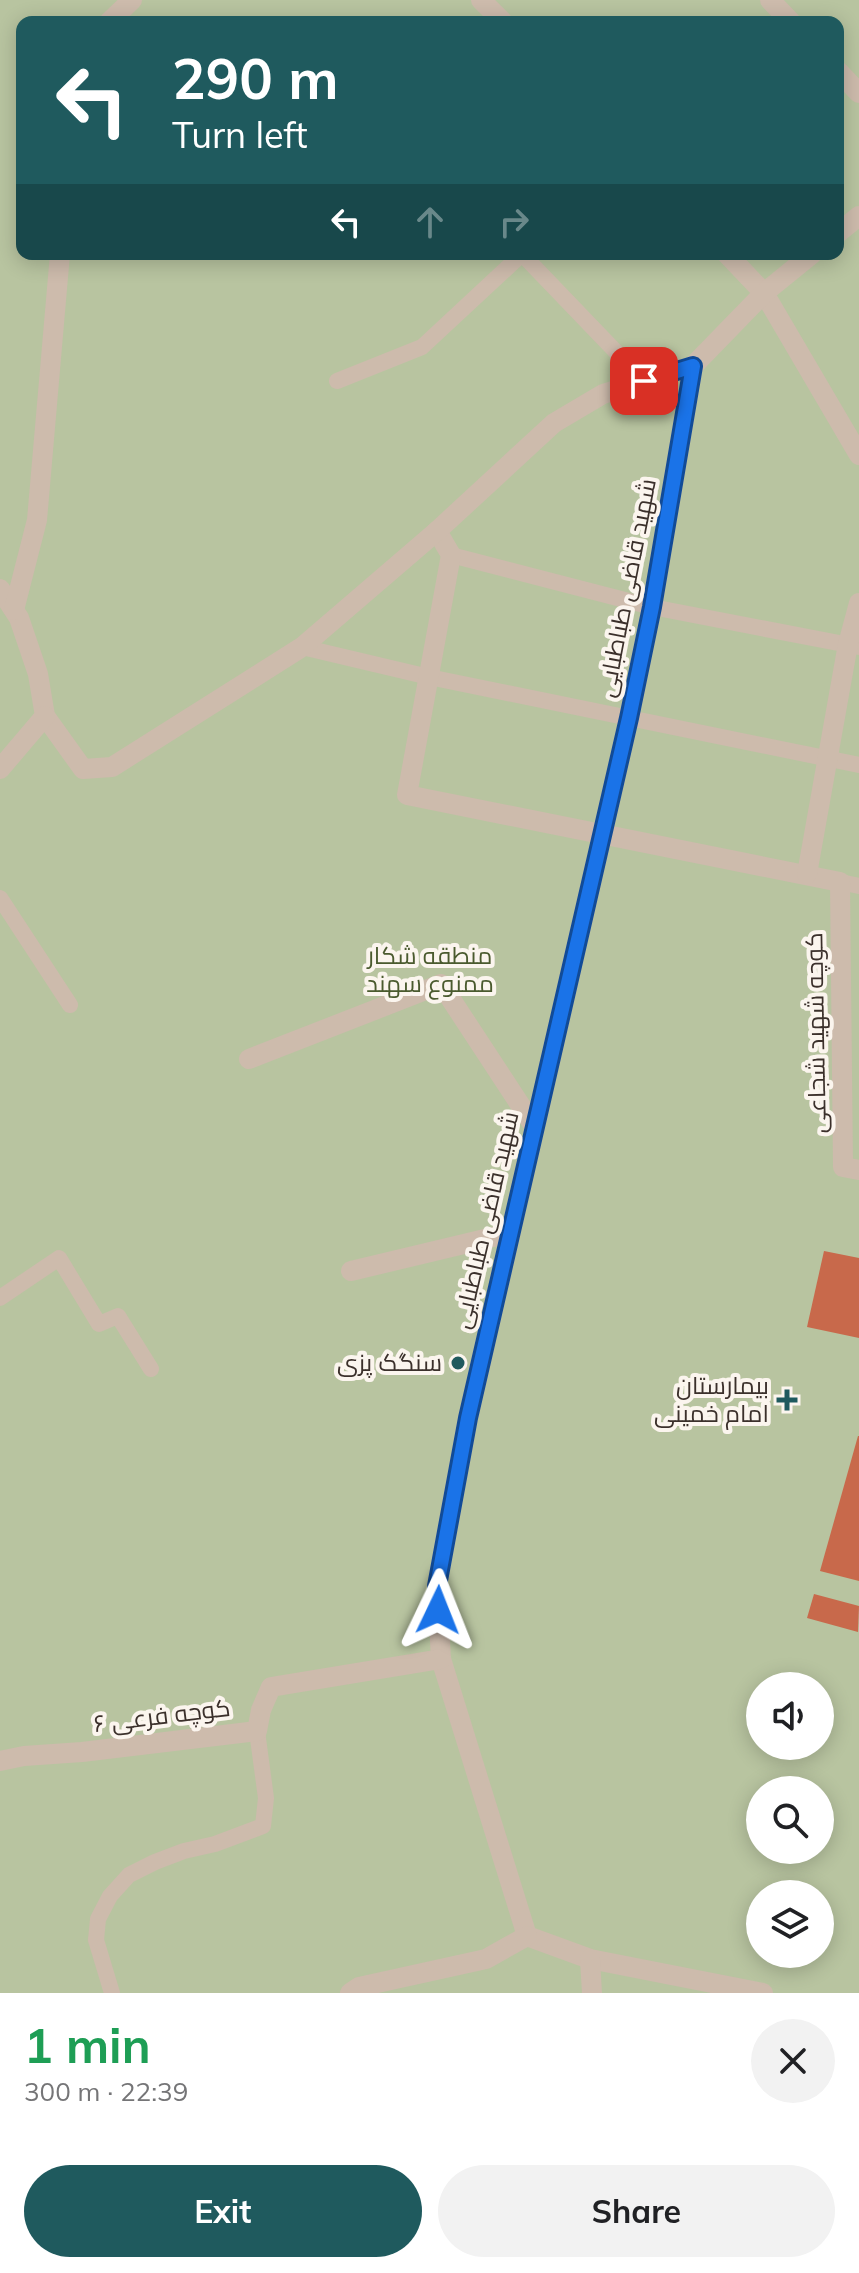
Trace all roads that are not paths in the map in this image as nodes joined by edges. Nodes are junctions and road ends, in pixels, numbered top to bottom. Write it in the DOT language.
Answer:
graph roads {
  1 [pos="132,0"];
  2 [pos="481,0"];
  3 [pos="770,0"];
  4 [pos="115,16"];
  5 [pos="497,16"];
  6 [pos="785,16"];
  7 [pos="844,77"];
  8 [pos="859,93"];
  9 [pos="59,260"];
  10 [pos="516,260"];
  11 [pos="528,260"];
  12 [pos="733,260"];
  13 [pos="805,260"];
  14 [pos="764,293"];
  15 [pos="693,366"];
  16 [pos="337,381"];
  17 [pos="644,381"];
  18 [pos="859,455"];
  19 [pos="437,531"];
  20 [pos="451,555"];
  21 [pos="0,589"];
  22 [pos="859,603"];
  23 [pos="652,607"];
  24 [pos="14,610"];
  25 [pos="854,646"];
  26 [pos="302,647"];
  27 [pos="429,677"];
  28 [pos="45,716"];
  29 [pos="629,718"];
  30 [pos="828,758"];
  31 [pos="859,765"];
  32 [pos="0,769"];
  33 [pos="601,833"];
  34 [pos="807,874"];
  35 [pos="850,884"];
  36 [pos="0,898"];
  37 [pos="70,1005"];
  38 [pos="249,1059"];
  39 [pos="534,1126"];
  40 [pos="859,1170"];
  41 [pos="510,1233"];
  42 [pos="351,1271"];
  43 [pos="0,1298"];
  44 [pos="151,1369"];
  45 [pos="441,1659"];
  46 [pos="257,1731"];
  47 [pos="0,1761"];
  48 [pos="527,1936"];
  49 [pos="590,1959"];
  50 [pos="112,1993"];
  51 [pos="350,1993"];
  52 [pos="592,1993"];
  53 [pos="763,1993"];
  1 -- 4 [label="street"];
  2 -- 5 [label="street"];
  3 -- 6 [label="street"];
  7 -- 8 [label="street"];
  9 -- 24 [label="street"];
  10 -- 16 [label="lane"];
  11 -- 17 [label="lane"];
  12 -- 14 [label="street"];
  13 -- 14 [label="street"];
  14 -- 15 [label="street"];
  14 -- 18 [label="street"];
  15 -- 17 [label="street"];
  15 -- 23 [label="street, شهید قاضی طباطبایی"];
  17 -- 19 [label="street"];
  19 -- 20 [label="street"];
  19 -- 26 [label="street"];
  20 -- 23 [label="lane"];
  20 -- 27 [label="street"];
  21 -- 24 [label="street"];
  22 -- 25 [label="street"];
  23 -- 25 [label="lane"];
  23 -- 29 [label="street, شهید قاضی طباطبایی"];
  24 -- 28 [label="street"];
  25 -- 30 [label="street"];
  26 -- 27 [label="lane"];
  26 -- 28 [label="street"];
  27 -- 29 [label="lane"];
  27 -- 33 [label="street"];
  28 -- 32 [label="street"];
  29 -- 30 [label="lane"];
  29 -- 33 [label="street, شهید قاضی طباطبایی"];
  30 -- 31 [label="lane"];
  30 -- 34 [label="street"];
  33 -- 34 [label="street"];
  33 -- 39 [label="street, شهید قاضی طباطبایی"];
  34 -- 35 [label="street"];
  35 -- 40 [label="street, کوچه شهید شجاعی"];
  36 -- 37 [label="lane"];
  38 -- 39 [label="street"];
  39 -- 41 [label="street, شهید قاضی طباطبایی"];
  41 -- 42 [label="street"];
  41 -- 45 [label="street, شهید قاضی طباطبایی"];
  43 -- 44 [label="lane"];
  45 -- 46 [label="street, کوچه فرعی ۶"];
  45 -- 48 [label="street, شهید قاضی طباطبایی"];
  46 -- 47 [label="street, کوچه فرعی ۶"];
  46 -- 50 [label="lane"];
  48 -- 49 [label="street"];
  48 -- 51 [label="street"];
  49 -- 52 [label="street"];
  49 -- 53 [label="street"];
}
